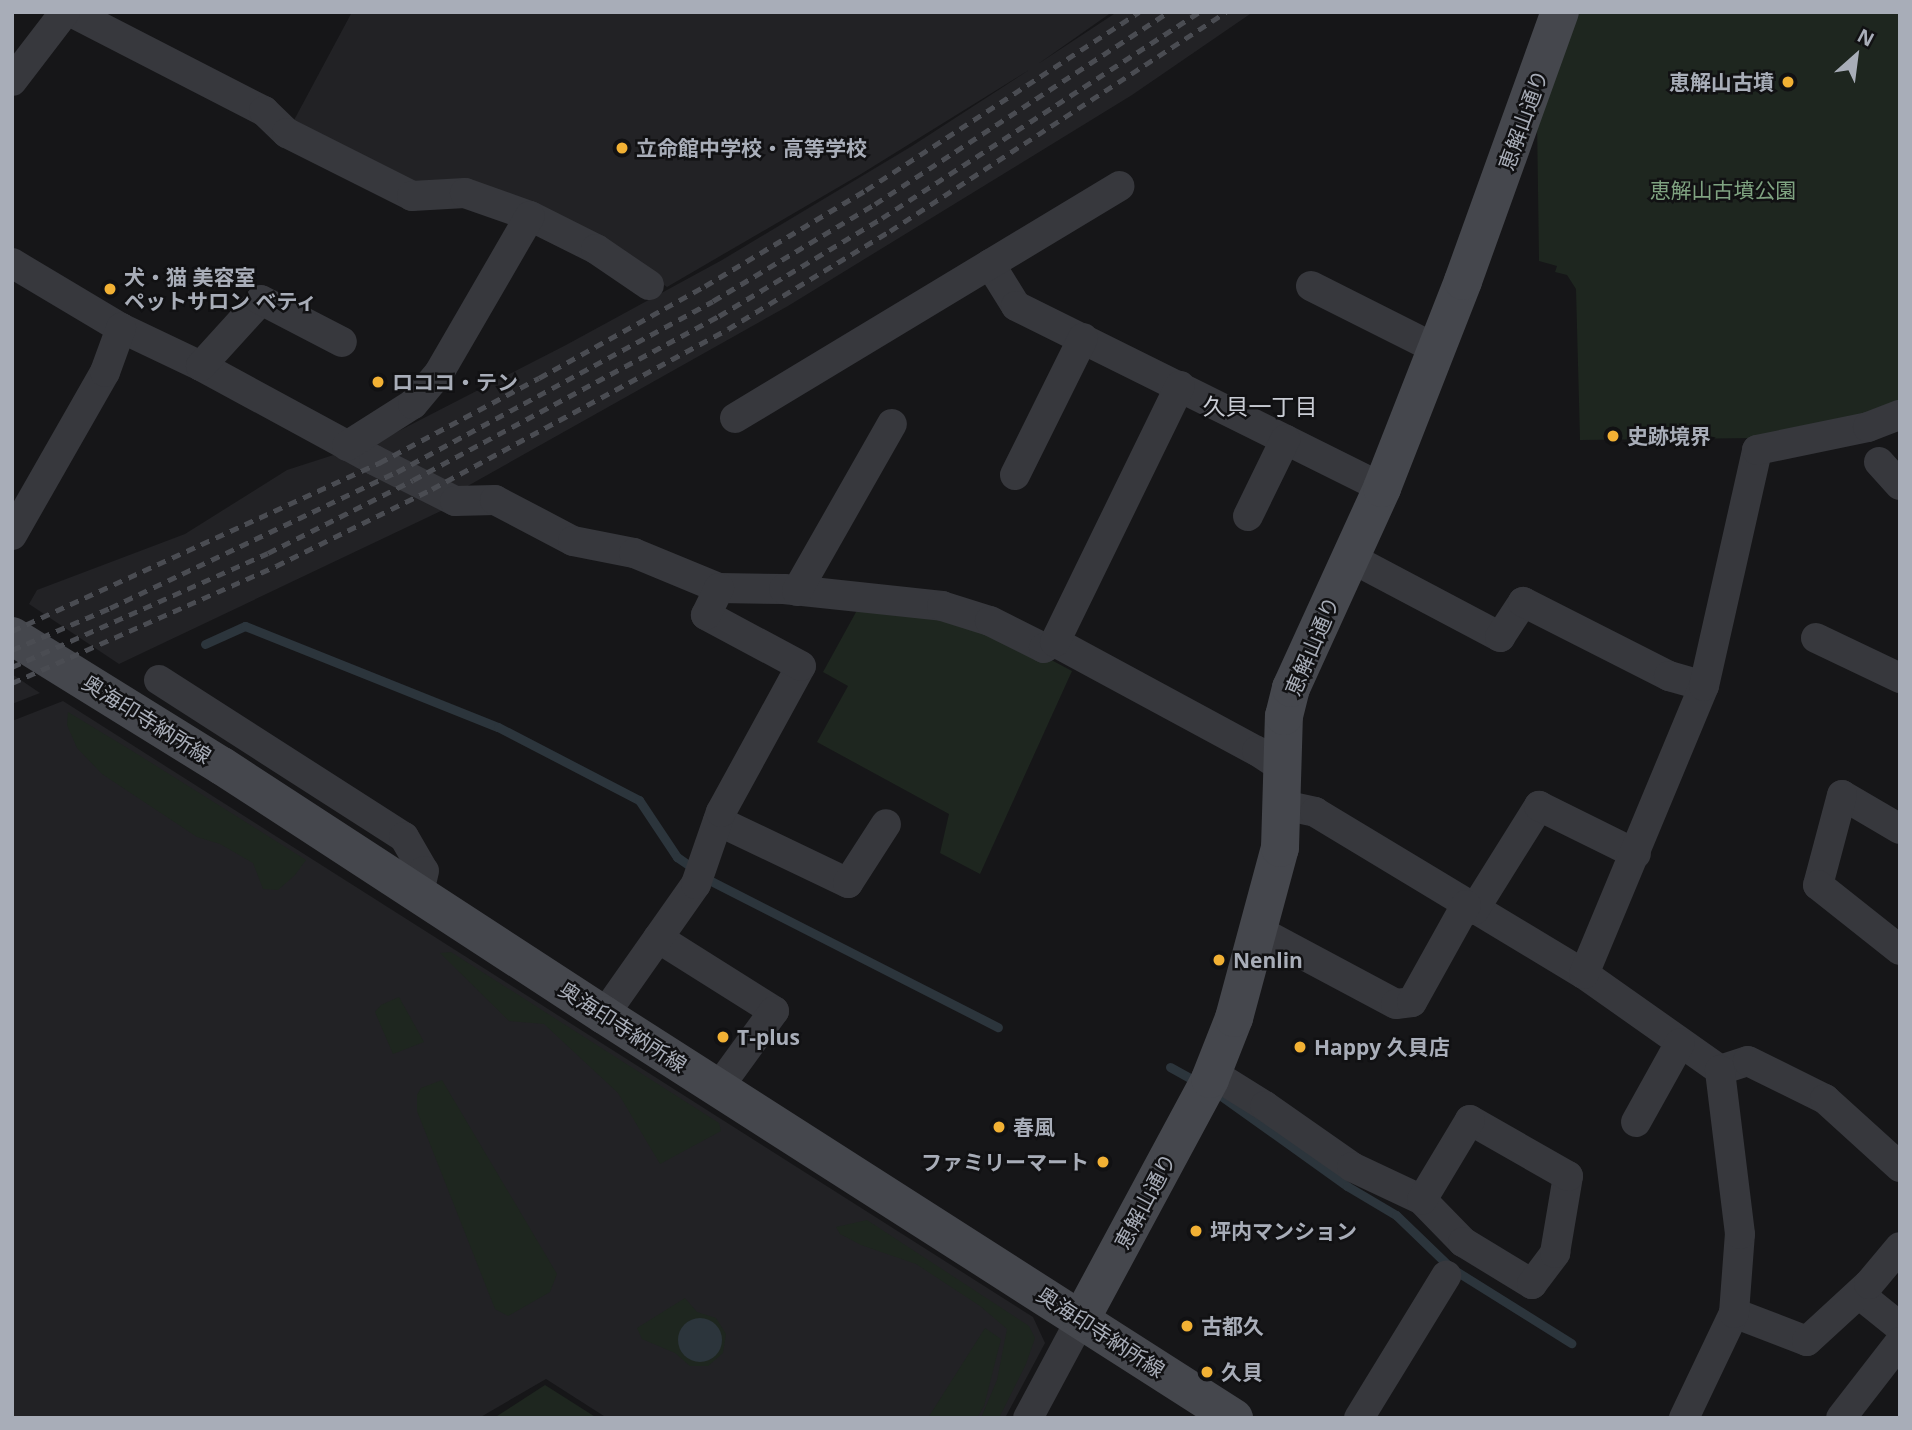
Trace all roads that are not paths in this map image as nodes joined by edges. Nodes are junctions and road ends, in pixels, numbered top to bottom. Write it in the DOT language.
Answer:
graph roads {
  1 [pos="65,12"];
  2 [pos="71,12"];
  3 [pos="1560,12"];
  4 [pos="12,80"];
  5 [pos="1119,186"];
  6 [pos="530,216"];
  7 [pos="12,263"];
  8 [pos="990,264"];
  9 [pos="649,285"];
  10 [pos="1311,286"];
  11 [pos="121,328"];
  12 [pos="1083,338"];
  13 [pos="342,342"];
  14 [pos="1436,349"];
  15 [pos="201,366"];
  16 [pos="1180,386"];
  17 [pos="1900,415"];
  18 [pos="735,418"];
  19 [pos="892,424"];
  20 [pos="1285,440"];
  21 [pos="347,446"];
  22 [pos="1879,462"];
  23 [pos="1015,475"];
  24 [pos="1900,485"];
  25 [pos="1382,488"];
  26 [pos="1248,516"];
  27 [pos="12,535"];
  28 [pos="1351,558"];
  29 [pos="719,588"];
  30 [pos="797,591"];
  31 [pos="12,636"];
  32 [pos="1816,638"];
  33 [pos="1055,642"];
  34 [pos="1900,678"];
  35 [pos="159,680"];
  36 [pos="1704,686"];
  37 [pos="1283,786"];
  38 [pos="718,821"];
  39 [pos="886,824"];
  40 [pos="1900,829"];
  41 [pos="1636,854"];
  42 [pos="418,896"];
  43 [pos="1470,907"];
  44 [pos="1259,931"];
  45 [pos="658,938"];
  46 [pos="1900,950"];
  47 [pos="1584,974"];
  48 [pos="604,1015"];
  49 [pos="1681,1043"];
  50 [pos="1720,1070"];
  51 [pos="1208,1083"];
  52 [pos="718,1088"];
  53 [pos="1636,1122"];
  54 [pos="1900,1167"];
  55 [pos="1422,1200"];
  56 [pos="1900,1247"];
  57 [pos="1446,1276"];
  58 [pos="1859,1294"];
  59 [pos="1734,1313"];
  60 [pos="1081,1319"];
  61 [pos="1900,1327"];
  62 [pos="1900,1342"];
  63 [pos="1028,1418"];
  64 [pos="1234,1418"];
  65 [pos="1359,1418"];
  66 [pos="1684,1418"];
  67 [pos="1841,1418"];
  1 -- 4 [label="street"];
  2 -- 6 [label="street"];
  3 -- 14 [label="main road, 恵解山通り"];
  5 -- 8 [label="street"];
  6 -- 9 [label="street"];
  6 -- 21 [label="street"];
  7 -- 11 [label="street"];
  8 -- 12 [label="street"];
  8 -- 18 [label="street"];
  10 -- 14 [label="street"];
  11 -- 15 [label="street"];
  11 -- 27 [label="street"];
  12 -- 16 [label="street"];
  12 -- 23 [label="street"];
  13 -- 15 [label="street"];
  14 -- 25 [label="main road, 恵解山通り"];
  15 -- 21 [label="street"];
  16 -- 20 [label="street"];
  16 -- 33 [label="street"];
  17 -- 36 [label="street"];
  19 -- 30 [label="street"];
  20 -- 25 [label="street"];
  20 -- 26 [label="street"];
  21 -- 29 [label="street"];
  22 -- 24 [label="street"];
  25 -- 28 [label="main road, 恵解山通り"];
  28 -- 36 [label="street"];
  28 -- 37 [label="main road, 恵解山通り"];
  29 -- 30 [label="street"];
  29 -- 38 [label="street"];
  30 -- 33 [label="street"];
  31 -- 42 [label="main road, 奥海印寺納所線"];
  32 -- 34 [label="street"];
  33 -- 37 [label="street"];
  35 -- 42 [label="street"];
  36 -- 41 [label="street"];
  37 -- 43 [label="street"];
  37 -- 44 [label="main road, 恵解山通り"];
  38 -- 39 [label="street"];
  38 -- 45 [label="street"];
  40 -- 46 [label="street"];
  41 -- 43 [label="street"];
  41 -- 47 [label="street"];
  42 -- 48 [label="main road, 奥海印寺納所線"];
  43 -- 44 [label="street"];
  43 -- 47 [label="street"];
  44 -- 51 [label="main road, 恵解山通り"];
  45 -- 48 [label="street"];
  45 -- 52 [label="street"];
  47 -- 49 [label="street"];
  48 -- 52 [label="main road, 奥海印寺納所線"];
  49 -- 50 [label="street"];
  49 -- 53 [label="street"];
  50 -- 54 [label="street"];
  50 -- 59 [label="street"];
  51 -- 55 [label="street"];
  51 -- 60 [label="main road, 恵解山通り"];
  52 -- 60 [label="main road, 奥海印寺納所線"];
  55 -- 55 [label="street"];
  56 -- 58 [label="street"];
  57 -- 65 [label="street"];
  58 -- 59 [label="street"];
  58 -- 61 [label="street"];
  59 -- 66 [label="street"];
  60 -- 63 [label="street"];
  60 -- 64 [label="main road, 奥海印寺納所線"];
  62 -- 67 [label="street"];
}
